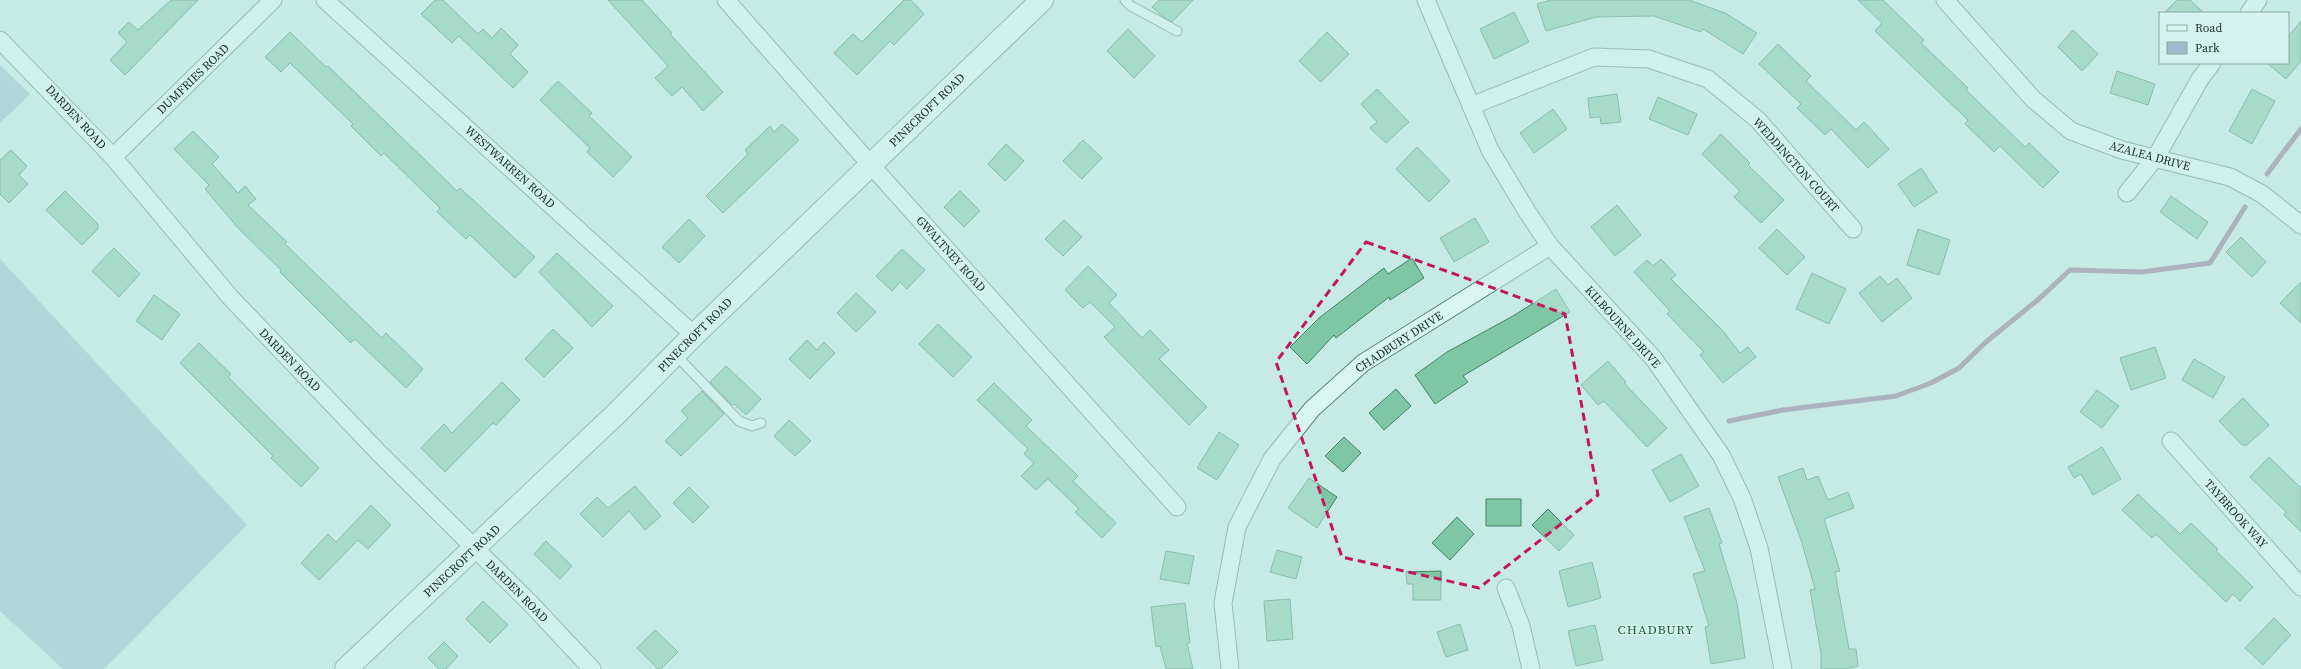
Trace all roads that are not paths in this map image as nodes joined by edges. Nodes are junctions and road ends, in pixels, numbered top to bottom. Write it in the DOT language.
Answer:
graph roads {
  1 [pos="273,0"];
  2 [pos="326,0"];
  3 [pos="726,0"];
  4 [pos="1042,0"];
  5 [pos="1125,0"];
  6 [pos="1426,0"];
  7 [pos="1945,0"];
  8 [pos="2258,0"];
  9 [pos="2250,12"];
  10 [pos="1177,31"];
  11 [pos="0,40"];
  12 [pos="2211,64"];
  13 [pos="1471,106"];
  14 [pos="113,157"];
  15 [pos="2156,157"];
  16 [pos="870,164"];
  17 [pos="2127,194"];
  18 [pos="2301,225"];
  19 [pos="1853,229"];
  20 [pos="1550,246"];
  21 [pos="694,335"];
  22 [pos="675,354"];
  23 [pos="761,423"];
  24 [pos="2171,441"];
  25 [pos="1177,507"];
  26 [pos="474,550"];
  27 [pos="2301,587"];
  28 [pos="1506,588"];
  29 [pos="346,669"];
  30 [pos="592,669"];
  31 [pos="1230,669"];
  32 [pos="1530,669"];
  33 [pos="1782,669"];
  1 -- 14 [label="street, DUMFRIES ROAD"];
  2 -- 21 [label="street, WESTWARREN ROAD"];
  3 -- 16 [label="street, GWALTNEY ROAD"];
  4 -- 16 [label="street, PINECROFT ROAD"];
  5 -- 10 [label="lane"];
  6 -- 13 [label="street, KILBOURNE DRIVE"];
  7 -- 15 [label="street, AZALEA DRIVE"];
  8 -- 9 [label="street"];
  11 -- 14 [label="street, DARDEN ROAD"];
  12 -- 15 [label="street"];
  13 -- 19 [label="street, WEDDINGTON COURT"];
  13 -- 20 [label="street, KILBOURNE DRIVE"];
  14 -- 26 [label="street, DARDEN ROAD"];
  15 -- 17 [label="street"];
  15 -- 18 [label="street, AZALEA DRIVE"];
  16 -- 21 [label="street, PINECROFT ROAD"];
  16 -- 25 [label="street, GWALTNEY ROAD"];
  20 -- 31 [label="street, CHADBURY DRIVE"];
  20 -- 33 [label="street, KILBOURNE DRIVE"];
  21 -- 22 [label="street, PINECROFT ROAD"];
  22 -- 23 [label="lane"];
  22 -- 26 [label="street, PINECROFT ROAD"];
  24 -- 27 [label="street, TAYBROOK WAY"];
  26 -- 29 [label="street, PINECROFT ROAD"];
  26 -- 30 [label="street, DARDEN ROAD"];
  28 -- 32 [label="street"];
}
